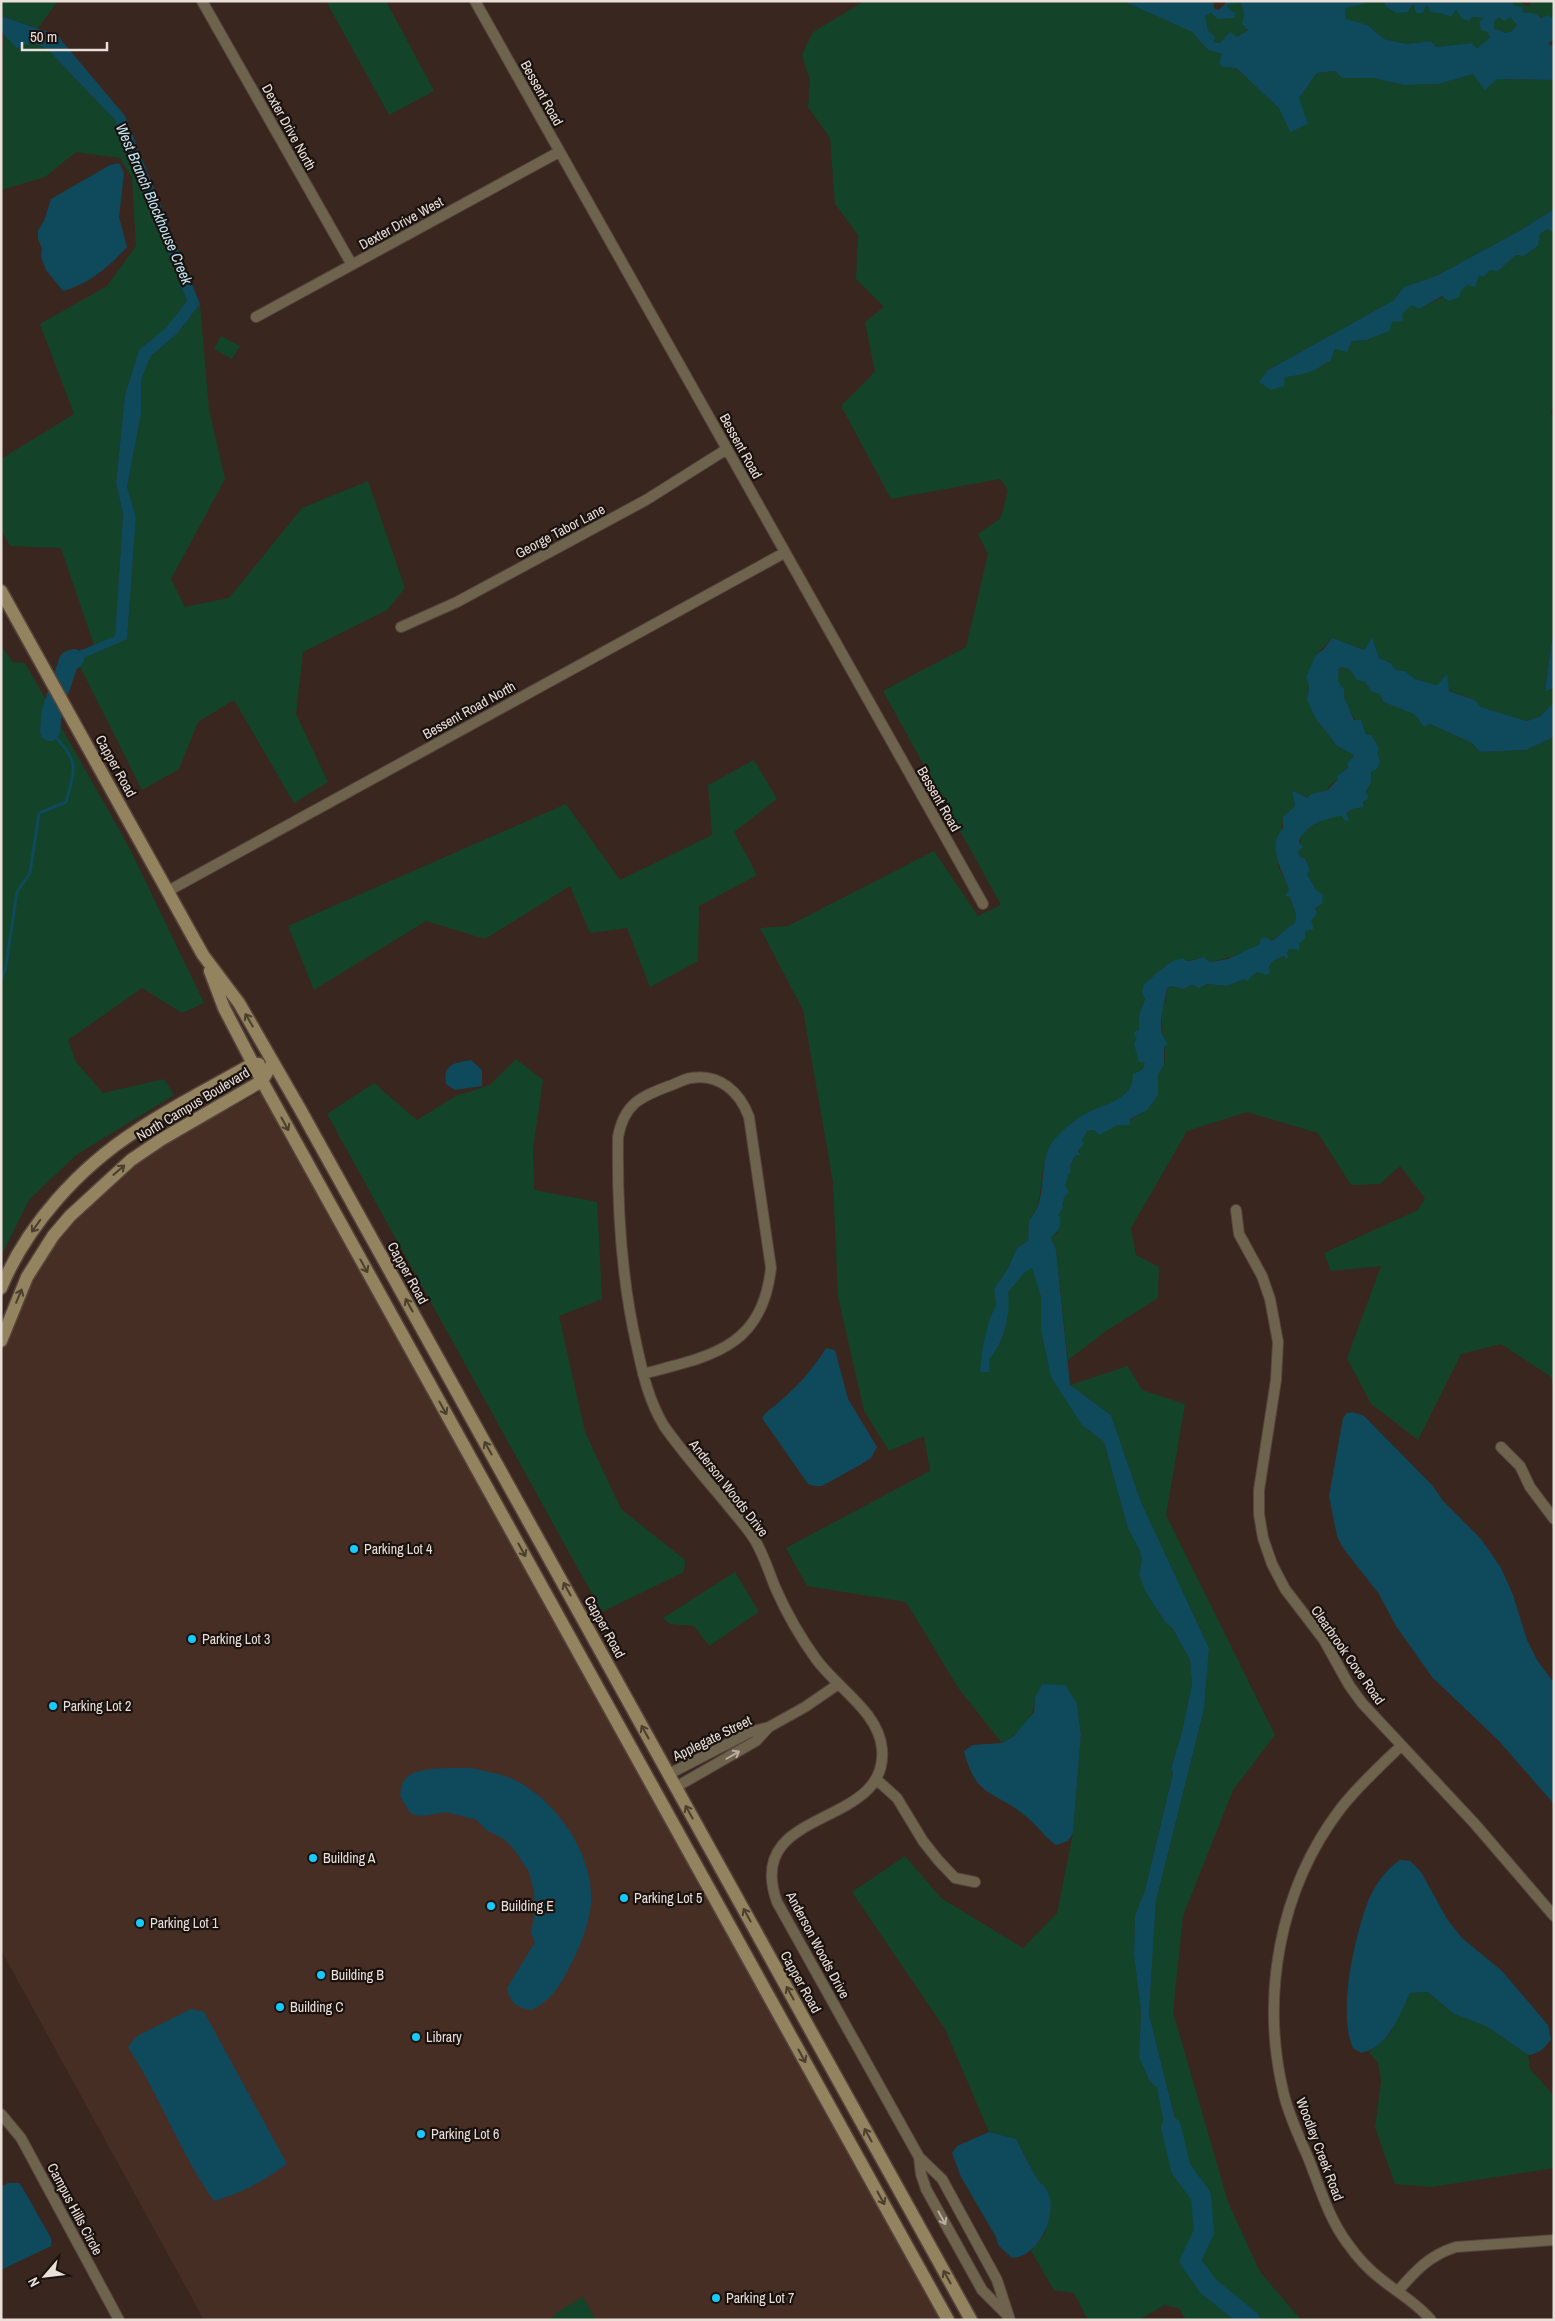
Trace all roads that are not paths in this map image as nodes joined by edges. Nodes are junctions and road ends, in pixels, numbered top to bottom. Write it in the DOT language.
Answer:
graph roads {
  1 [pos="202,1"];
  2 [pos="475,1"];
  3 [pos="559,152"];
  4 [pos="352,265"];
  5 [pos="256,317"];
  6 [pos="727,449"];
  7 [pos="784,552"];
  8 [pos="2,594"];
  9 [pos="401,627"];
  10 [pos="168,890"];
  11 [pos="983,904"];
  12 [pos="204,955"];
  13 [pos="274,1062"];
  14 [pos="252,1064"];
  15 [pos="262,1082"];
  16 [pos="57,1202"];
  17 [pos="1236,1210"];
  18 [pos="70,1216"];
  19 [pos="1,1288"];
  20 [pos="1,1342"];
  21 [pos="643,1374"];
  22 [pos="1501,1448"];
  23 [pos="1554,1519"];
  24 [pos="837,1685"];
  25 [pos="769,1727"];
  26 [pos="1402,1746"];
  27 [pos="710,1751"];
  28 [pos="717,1764"];
  29 [pos="669,1774"];
  30 [pos="876,1779"];
  31 [pos="676,1788"];
  32 [pos="975,1882"];
  33 [pos="1554,1916"];
  34 [pos="1,2114"];
  35 [pos="919,2157"];
  36 [pos="1554,2240"];
  37 [pos="1398,2291"];
  38 [pos="1009,2318"];
  39 [pos="119,2320"];
  40 [pos="948,2320"];
  41 [pos="971,2320"];
  42 [pos="1431,2320"];
  1 -- 4 [label="street, Dexter Drive North"];
  2 -- 3 [label="street, Bessent Road"];
  3 -- 4 [label="street, Dexter Drive West"];
  3 -- 6 [label="street, Bessent Road"];
  4 -- 5 [label="street, Dexter Drive West"];
  6 -- 7 [label="street, Bessent Road"];
  6 -- 9 [label="street, George Tabor Lane"];
  7 -- 10 [label="street, Bessent Road North"];
  7 -- 11 [label="street, Bessent Road"];
  8 -- 10 [label="street, Capper Road"];
  10 -- 12 [label="street, Capper Road"];
  13 -- 12 [label="street, Capper Road, one-way"];
  12 -- 14 [label="street, Capper Road"];
  13 -- 14 [label="street, North Campus Boulevard"];
  13 -- 15 [label="street, North Campus Boulevard"];
  29 -- 13 [label="street, Capper Road, one-way"];
  14 -- 15 [label="street, Capper Road"];
  14 -- 16 [label="street, North Campus Boulevard"];
  18 -- 15 [label="street, North Campus Boulevard, one-way"];
  15 -- 40 [label="street, Capper Road, one-way"];
  16 -- 18 [label="street"];
  16 -- 19 [label="street, North Campus Boulevard, one-way"];
  17 -- 26 [label="street, Clearbrook Cove Road"];
  20 -- 18 [label="street, North Campus Boulevard, one-way"];
  21 -- 21 [label="street, Anderson Woods Drive"];
  21 -- 24 [label="street, Anderson Woods Drive"];
  22 -- 23 [label="street"];
  24 -- 25 [label="street, Applegate Street"];
  24 -- 30 [label="street, Anderson Woods Drive"];
  25 -- 27 [label="street, Applegate Street"];
  28 -- 25 [label="street, Applegate Street, one-way"];
  26 -- 33 [label="street, Clearbrook Cove Road"];
  26 -- 37 [label="street, Woodley Creek Road"];
  27 -- 28 [label="street"];
  27 -- 29 [label="street, Applegate Street"];
  28 -- 31 [label="street, Applegate Street"];
  29 -- 31 [label="street, Capper Road"];
  30 -- 32 [label="street"];
  30 -- 35 [label="street, Anderson Woods Drive"];
  41 -- 31 [label="street, Capper Road, one-way"];
  34 -- 39 [label="street, Campus Hills Circle"];
  35 -- 38 [label="street, Anderson Woods Drive"];
  35 -- 38 [label="street, Anderson Woods Drive, one-way"];
  36 -- 37 [label="street"];
  37 -- 42 [label="street, Woodley Creek Road"];
}
